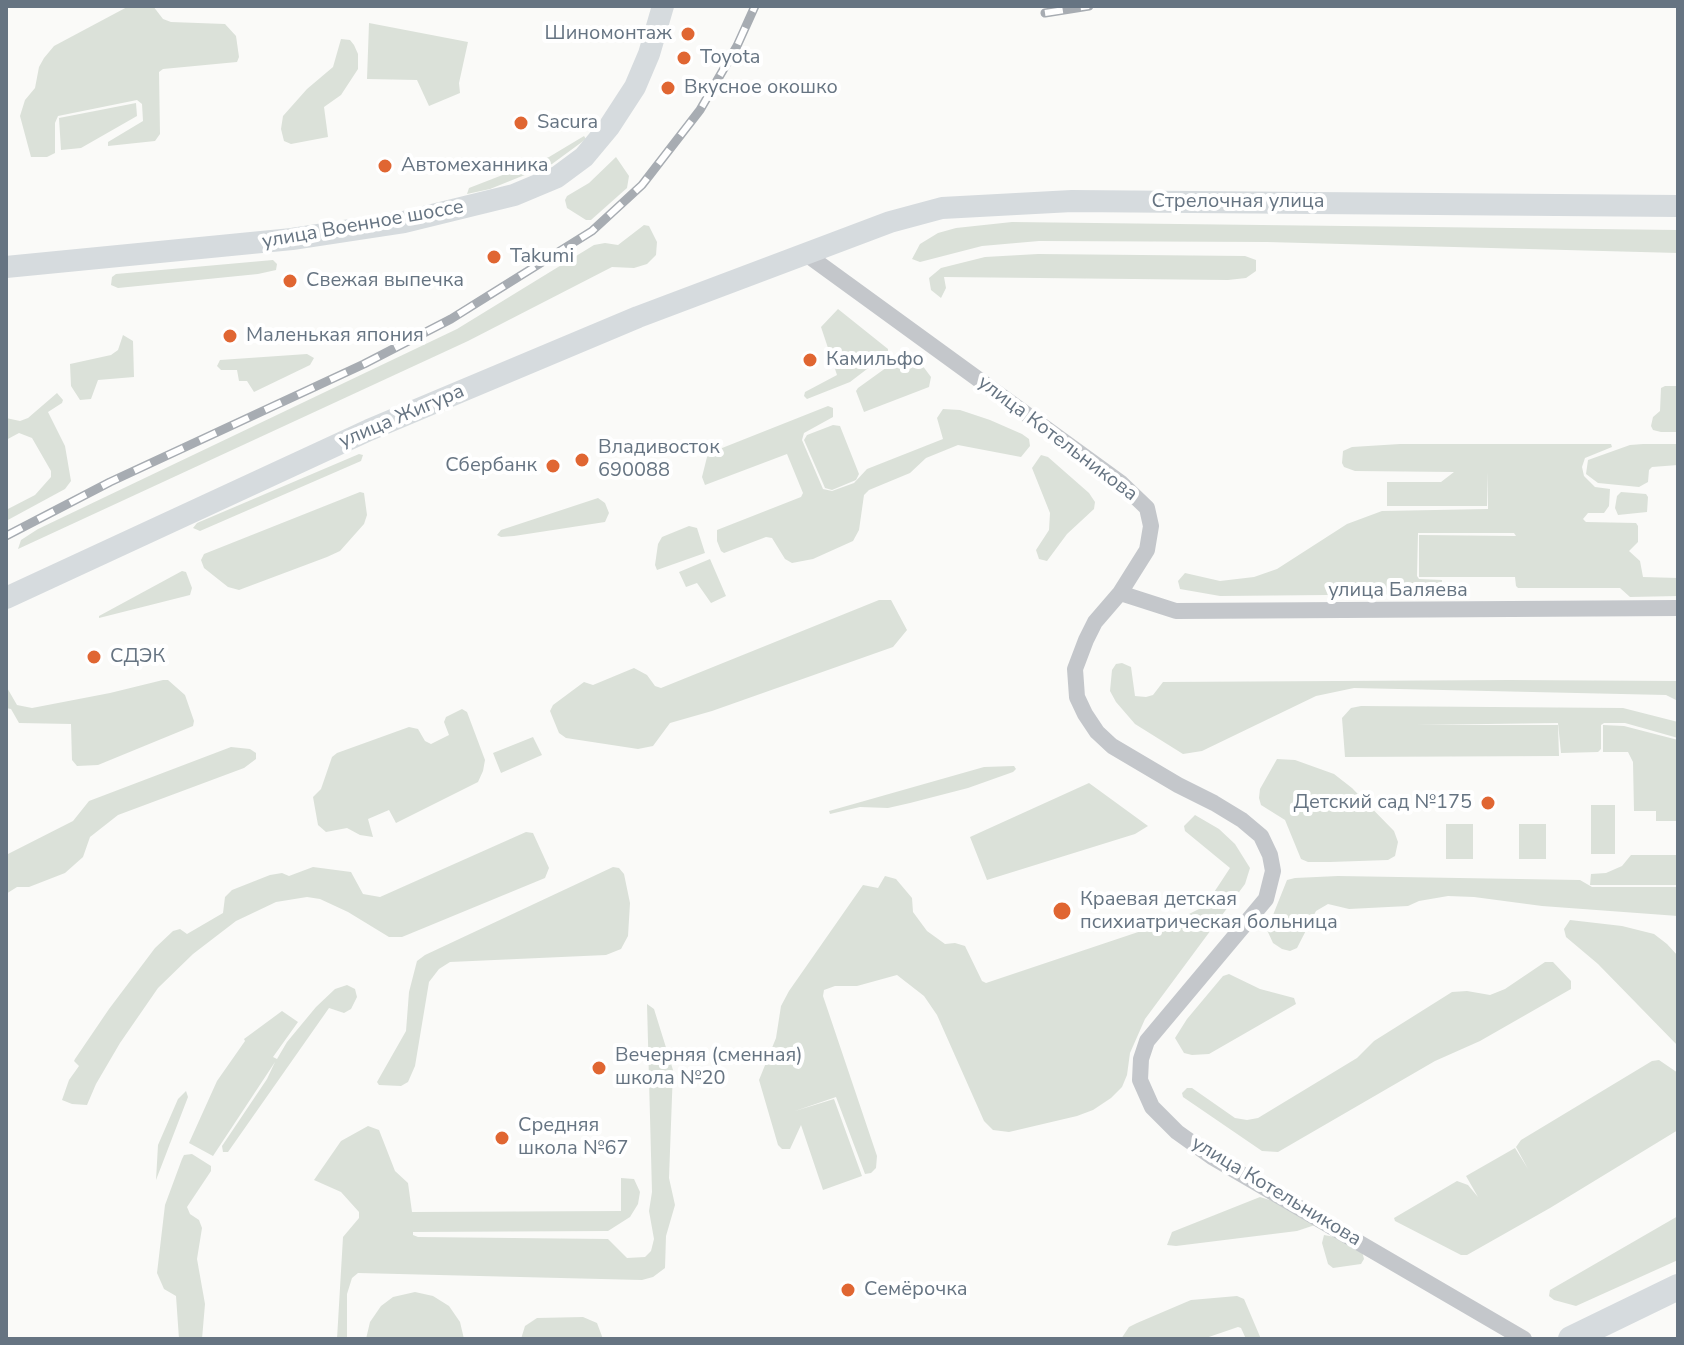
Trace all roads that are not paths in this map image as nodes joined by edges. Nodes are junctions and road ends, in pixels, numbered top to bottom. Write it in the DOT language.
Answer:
graph roads {
  1 [pos="663,6"];
  2 [pos="1678,206"];
  3 [pos="806,254"];
  4 [pos="6,267"];
  5 [pos="1120,593"];
  6 [pos="6,598"];
  7 [pos="1678,608"];
  8 [pos="1678,1287"];
  9 [pos="1524,1339"];
  10 [pos="1571,1339"];
  1 -- 4 [label="main road, улица Военное шоссе"];
  2 -- 3 [label="main road, Стрелочная улица"];
  3 -- 5 [label="street, улица Котельникова"];
  3 -- 6 [label="main road, улица Жигура"];
  5 -- 7 [label="street, улица Баляева"];
  5 -- 9 [label="street, улица Котельникова"];
  8 -- 10 [label="main road"];
}
